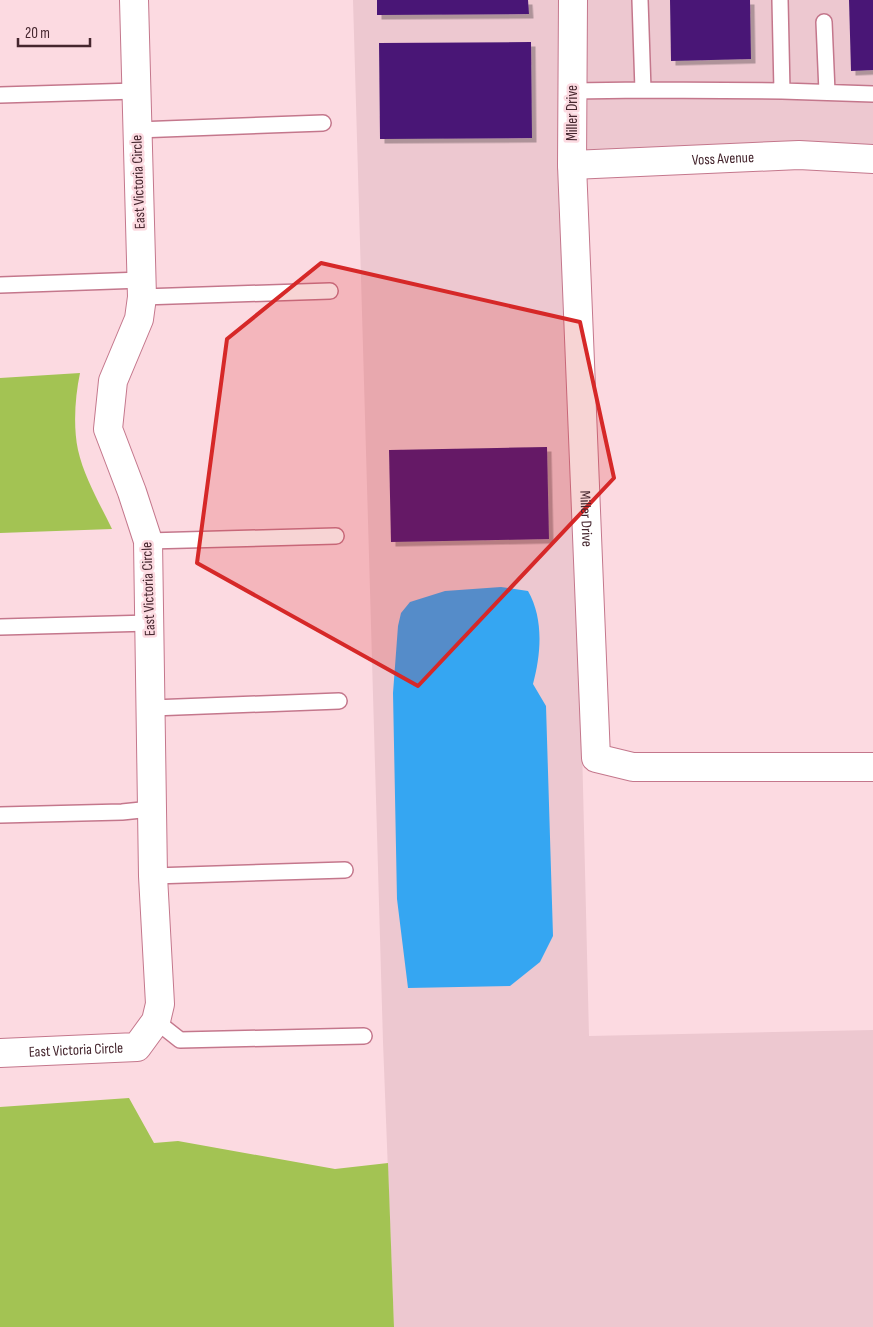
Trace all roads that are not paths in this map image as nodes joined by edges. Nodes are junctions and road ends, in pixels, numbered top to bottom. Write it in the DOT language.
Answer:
graph roads {
  1 [pos="134,0"];
  2 [pos="573,0"];
  3 [pos="640,0"];
  4 [pos="780,0"];
  5 [pos="824,22"];
  6 [pos="642,90"];
  7 [pos="136,91"];
  8 [pos="572,91"];
  9 [pos="782,91"];
  10 [pos="827,92"];
  11 [pos="873,94"];
  12 [pos="0,95"];
  13 [pos="323,123"];
  14 [pos="137,130"];
  15 [pos="873,159"];
  16 [pos="572,165"];
  17 [pos="0,285"];
  18 [pos="142,289"];
  19 [pos="330,291"];
  20 [pos="336,536"];
  21 [pos="148,541"];
  22 [pos="150,623"];
  23 [pos="0,627"];
  24 [pos="339,701"];
  25 [pos="152,708"];
  26 [pos="873,767"];
  27 [pos="151,809"];
  28 [pos="0,815"];
  29 [pos="345,870"];
  30 [pos="153,876"];
  31 [pos="156,1021"];
  32 [pos="364,1036"];
  33 [pos="0,1053"];
  1 -- 7 [label="street, East Victoria Circle"];
  2 -- 8 [label="street, Miller Drive"];
  3 -- 6 [label="lane"];
  4 -- 9 [label="lane"];
  5 -- 10 [label="lane"];
  6 -- 8 [label="lane"];
  6 -- 9 [label="lane"];
  7 -- 12 [label="lane"];
  7 -- 14 [label="street, East Victoria Circle"];
  8 -- 16 [label="street, Miller Drive"];
  9 -- 10 [label="lane"];
  10 -- 11 [label="lane"];
  13 -- 14 [label="lane"];
  14 -- 18 [label="street, East Victoria Circle"];
  15 -- 16 [label="street, Voss Avenue"];
  16 -- 26 [label="street, Miller Drive"];
  17 -- 18 [label="lane"];
  18 -- 19 [label="lane"];
  18 -- 21 [label="street, East Victoria Circle"];
  20 -- 21 [label="lane"];
  21 -- 22 [label="street, East Victoria Circle"];
  22 -- 23 [label="lane"];
  22 -- 25 [label="street, East Victoria Circle"];
  24 -- 25 [label="lane"];
  25 -- 27 [label="street, East Victoria Circle"];
  27 -- 28 [label="lane"];
  27 -- 30 [label="street, East Victoria Circle"];
  29 -- 30 [label="lane"];
  30 -- 31 [label="street, East Victoria Circle"];
  31 -- 32 [label="lane"];
  31 -- 33 [label="street, East Victoria Circle"];
}
